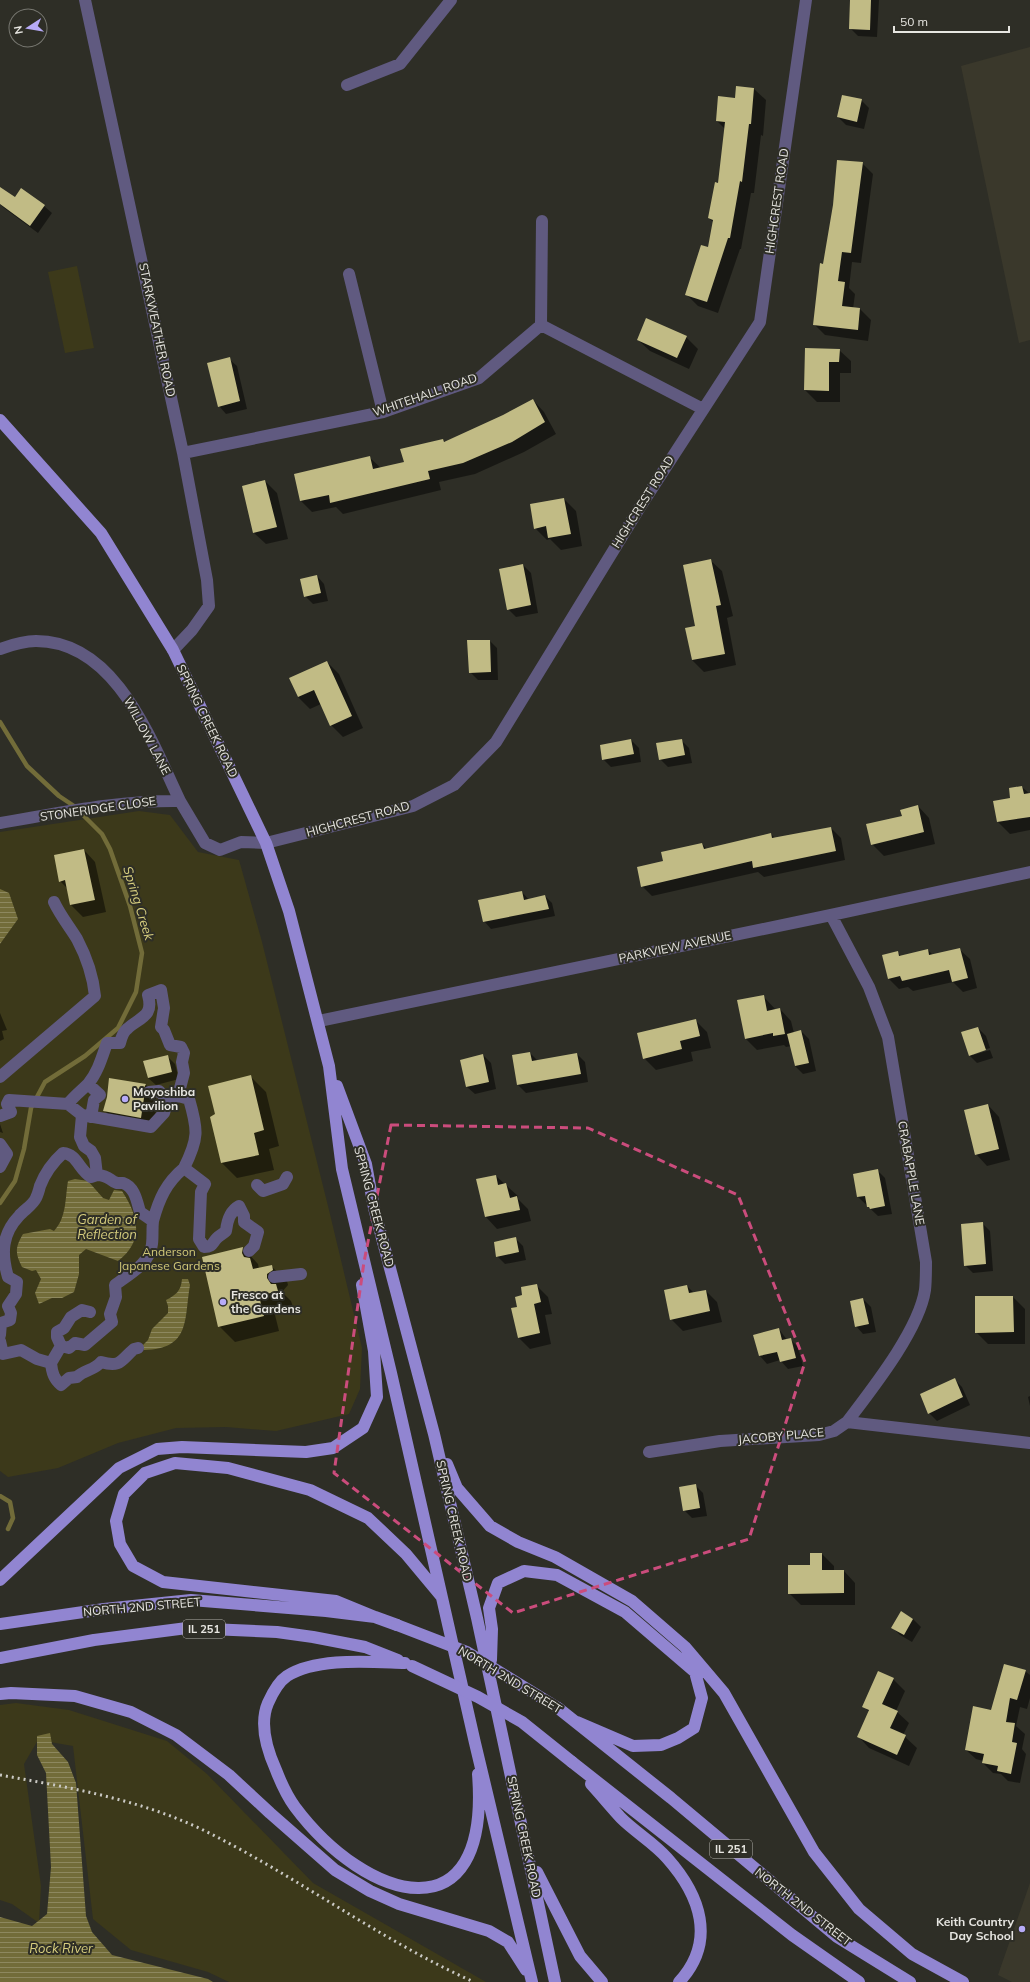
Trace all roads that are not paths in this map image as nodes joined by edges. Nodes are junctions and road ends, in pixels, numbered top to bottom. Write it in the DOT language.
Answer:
graph roads {
  1 [pos="85,0"];
  2 [pos="451,0"];
  3 [pos="806,0"];
  4 [pos="347,85"];
  5 [pos="542,221"];
  6 [pos="349,274"];
  7 [pos="541,325"];
  8 [pos="703,408"];
  9 [pos="383,412"];
  10 [pos="0,420"];
  11 [pos="183,452"];
  12 [pos="0,649"];
  13 [pos="173,650"];
  14 [pos="180,801"];
  15 [pos="0,823"];
  16 [pos="266,843"];
  17 [pos="1030,872"];
  18 [pos="54,902"];
  19 [pos="831,915"];
  20 [pos="319,1021"];
  21 [pos="329,1066"];
  22 [pos="0,1077"];
  23 [pos="88,1084"];
  24 [pos="149,1092"];
  25 [pos="173,1098"];
  26 [pos="62,1104"];
  27 [pos="0,1116"];
  28 [pos="87,1116"];
  29 [pos="0,1144"];
  30 [pos="0,1167"];
  31 [pos="184,1168"];
  32 [pos="342,1170"];
  33 [pos="97,1175"];
  34 [pos="287,1178"];
  35 [pos="257,1185"];
  36 [pos="153,1222"];
  37 [pos="2,1236"];
  38 [pos="249,1251"];
  39 [pos="301,1274"];
  40 [pos="274,1277"];
  41 [pos="90,1312"];
  42 [pos="0,1327"];
  43 [pos="0,1341"];
  44 [pos="60,1346"];
  45 [pos="138,1348"];
  46 [pos="51,1363"];
  47 [pos="847,1422"];
  48 [pos="434,1434"];
  49 [pos="1030,1443"];
  50 [pos="649,1452"];
  51 [pos="0,1580"];
  52 [pos="443,1599"];
  53 [pos="375,1617"];
  54 [pos="0,1624"];
  55 [pos="0,1658"];
  56 [pos="409,1664"];
  57 [pos="490,1681"];
  58 [pos="0,1694"];
  59 [pos="577,1722"];
  60 [pos="475,1743"];
  61 [pos="572,1762"];
  62 [pos="528,1855"];
  63 [pos="532,1981"];
  64 [pos="555,1982"];
  65 [pos="602,1982"];
  66 [pos="679,1982"];
  67 [pos="859,1982"];
  68 [pos="910,1982"];
  69 [pos="963,1982"];
  1 -- 11 [label="street, STARKWEATHER ROAD"];
  2 -- 4 [label="street"];
  3 -- 8 [label="street, HIGHCREST ROAD"];
  5 -- 7 [label="street"];
  6 -- 9 [label="street"];
  7 -- 8 [label="street"];
  7 -- 9 [label="street, WHITEHALL ROAD"];
  8 -- 16 [label="street, HIGHCREST ROAD"];
  9 -- 11 [label="street, WHITEHALL ROAD"];
  10 -- 13 [label="main road, SPRING CREEK ROAD"];
  11 -- 13 [label="street, STARKWEATHER ROAD"];
  12 -- 14 [label="street, WILLOW LANE"];
  13 -- 16 [label="main road, SPRING CREEK ROAD"];
  14 -- 15 [label="street, STONERIDGE CLOSE"];
  14 -- 16 [label="street"];
  16 -- 20 [label="main road, SPRING CREEK ROAD"];
  17 -- 19 [label="street, PARKVIEW AVENUE"];
  18 -- 22 [label="street"];
  19 -- 20 [label="street, PARKVIEW AVENUE"];
  19 -- 47 [label="street, CRABAPPLE LANE"];
  20 -- 21 [label="main road, SPRING CREEK ROAD"];
  21 -- 32 [label="main road, SPRING CREEK ROAD"];
  21 -- 48 [label="main road, SPRING CREEK ROAD"];
  23 -- 25 [label="street"];
  23 -- 26 [label="street"];
  23 -- 28 [label="street"];
  24 -- 25 [label="street"];
  25 -- 28 [label="street"];
  25 -- 31 [label="street"];
  26 -- 27 [label="street"];
  26 -- 28 [label="street"];
  28 -- 33 [label="street"];
  29 -- 30 [label="street"];
  31 -- 36 [label="street"];
  31 -- 38 [label="street"];
  32 -- 51 [label="main road"];
  32 -- 52 [label="main road, SPRING CREEK ROAD"];
  33 -- 36 [label="street"];
  33 -- 37 [label="street"];
  34 -- 35 [label="street"];
  36 -- 44 [label="street"];
  37 -- 42 [label="street"];
  39 -- 40 [label="street"];
  41 -- 44 [label="street"];
  43 -- 46 [label="street"];
  44 -- 46 [label="street"];
  45 -- 46 [label="street"];
  47 -- 49 [label="street"];
  47 -- 50 [label="street, JACOBY PLACE"];
  48 -- 57 [label="main road, SPRING CREEK ROAD"];
  48 -- 69 [label="main road"];
  52 -- 53 [label="main road"];
  52 -- 60 [label="main road, SPRING CREEK ROAD"];
  53 -- 54 [label="main road, NORTH 2ND STREET / IL 251"];
  53 -- 59 [label="main road, NORTH 2ND STREET / IL 251, bridge"];
  55 -- 56 [label="main road, NORTH 2ND STREET / IL 251"];
  56 -- 60 [label="main road"];
  56 -- 61 [label="main road, NORTH 2ND STREET / IL 251, bridge"];
  57 -- 59 [label="main road"];
  57 -- 62 [label="main road, SPRING CREEK ROAD"];
  58 -- 63 [label="main road"];
  59 -- 68 [label="main road, NORTH 2ND STREET / IL 251"];
  60 -- 63 [label="main road, SPRING CREEK ROAD"];
  61 -- 66 [label="main road"];
  61 -- 67 [label="main road, NORTH 2ND STREET / IL 251"];
  62 -- 64 [label="main road, SPRING CREEK ROAD"];
  62 -- 65 [label="main road"];
}
